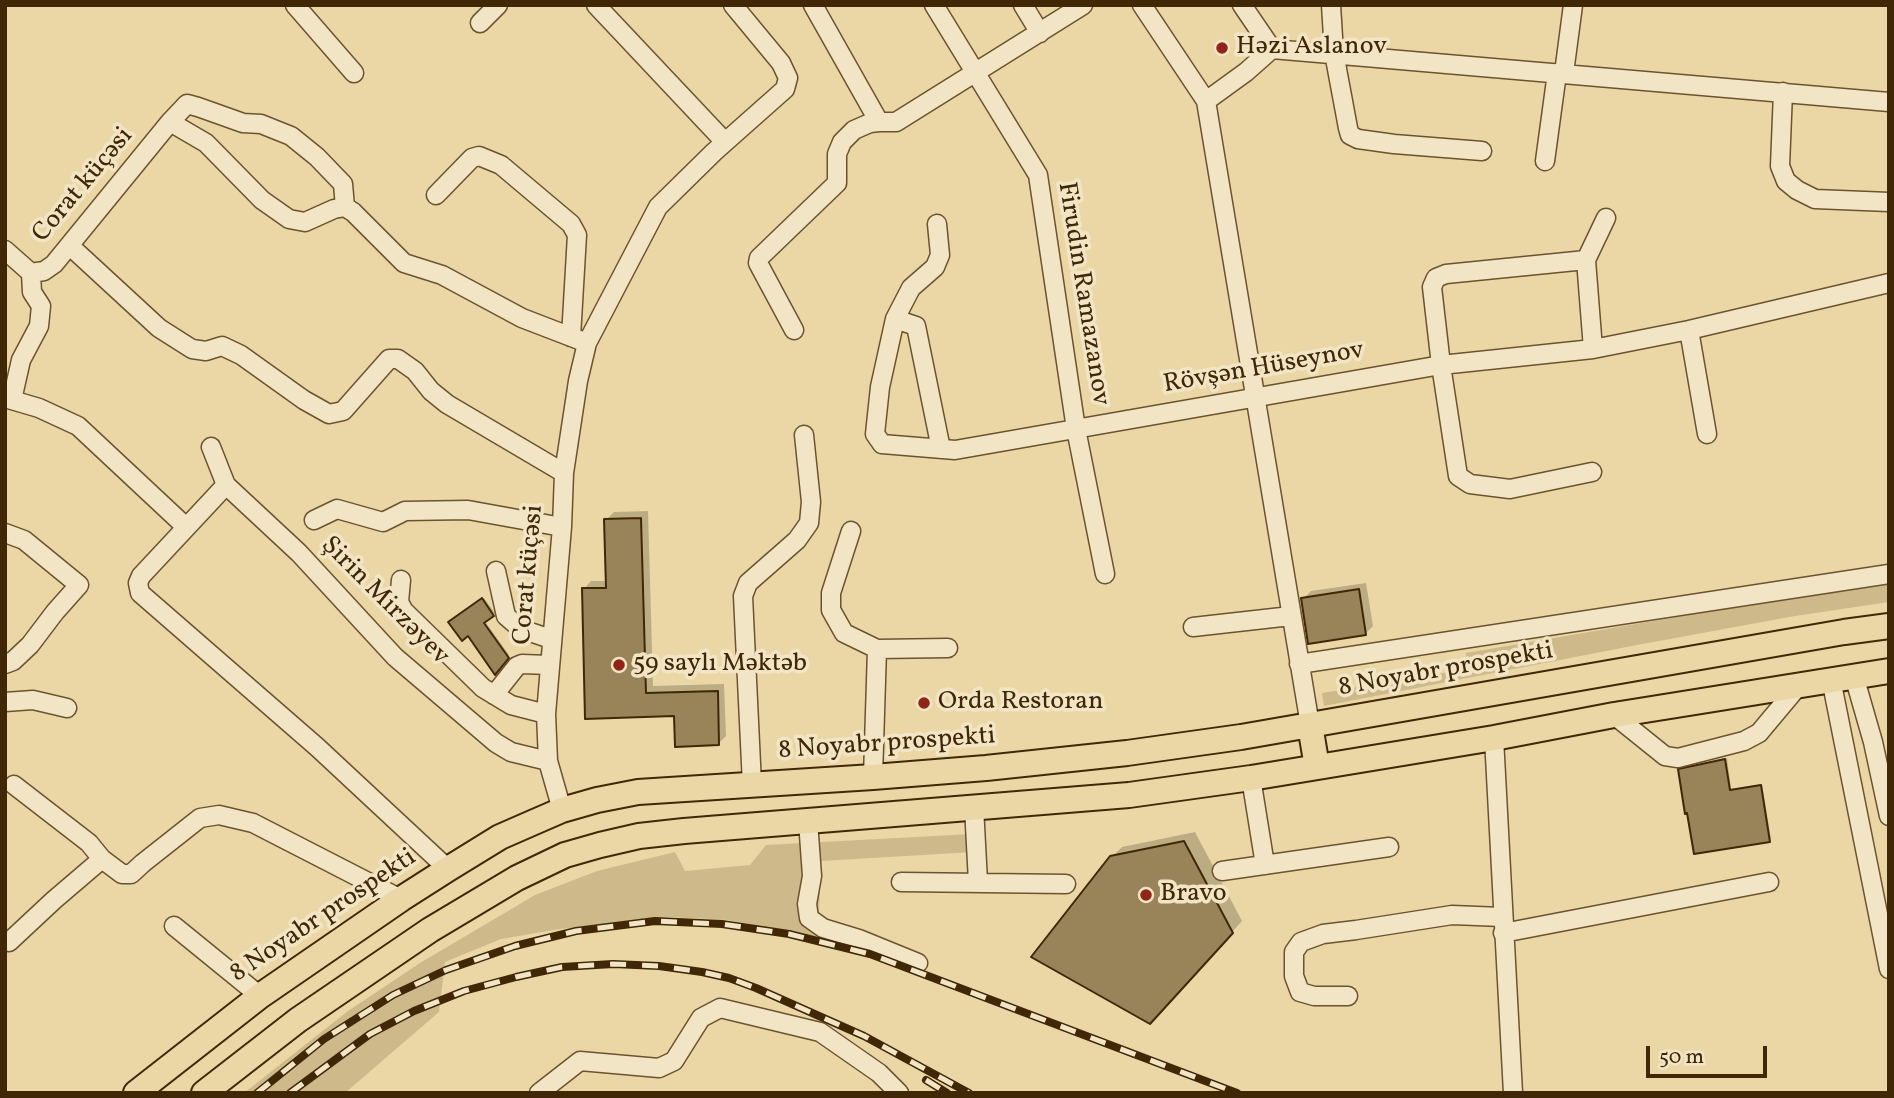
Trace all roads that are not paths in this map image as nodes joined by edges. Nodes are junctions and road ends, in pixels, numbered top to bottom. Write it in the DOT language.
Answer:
graph roads {
  1 [pos="295,5"];
  2 [pos="498,5"];
  3 [pos="596,5"];
  4 [pos="733,5"];
  5 [pos="813,5"];
  6 [pos="934,5"];
  7 [pos="1023,5"];
  8 [pos="1083,5"];
  9 [pos="1142,5"];
  10 [pos="1242,5"];
  11 [pos="1331,5"];
  12 [pos="1573,5"];
  13 [pos="481,23"];
  14 [pos="1040,33"];
  15 [pos="1272,50"];
  16 [pos="1334,54"];
  17 [pos="354,73"];
  18 [pos="1560,73"];
  19 [pos="975,74"];
  20 [pos="1783,92"];
  21 [pos="1206,101"];
  22 [pos="1889,102"];
  23 [pos="170,122"];
  24 [pos="879,122"];
  25 [pos="725,142"];
  26 [pos="1482,151"];
  27 [pos="1545,161"];
  28 [pos="436,195"];
  29 [pos="1889,202"];
  30 [pos="345,206"];
  31 [pos="1606,218"];
  32 [pos="937,224"];
  33 [pos="70,246"];
  34 [pos="5,250"];
  35 [pos="1586,260"];
  36 [pos="31,273"];
  37 [pos="1889,283"];
  38 [pos="895,320"];
  39 [pos="794,330"];
  40 [pos="1689,330"];
  41 [pos="579,340"];
  42 [pos="1593,349"];
  43 [pos="1441,365"];
  44 [pos="1255,397"];
  45 [pos="9,399"];
  46 [pos="1076,429"];
  47 [pos="1707,434"];
  48 [pos="804,435"];
  49 [pos="211,447"];
  50 [pos="941,449"];
  51 [pos="1592,472"];
  52 [pos="564,473"];
  53 [pos="226,485"];
  54 [pos="314,520"];
  55 [pos="186,527"];
  56 [pos="562,527"];
  57 [pos="851,530"];
  58 [pos="5,533"];
  59 [pos="496,571"];
  60 [pos="1105,574"];
  61 [pos="1889,574"];
  62 [pos="401,580"];
  63 [pos="1291,616"];
  64 [pos="1889,626"];
  65 [pos="1194,627"];
  66 [pos="551,639"];
  67 [pos="948,648"];
  68 [pos="877,649"];
  69 [pos="5,664"];
  70 [pos="549,664"];
  71 [pos="1299,664"];
  72 [pos="1889,671"];
  73 [pos="1843,678"];
  74 [pos="1800,684"];
  75 [pos="494,695"];
  76 [pos="5,702"];
  77 [pos="67,708"];
  78 [pos="546,714"];
  79 [pos="1614,715"];
  80 [pos="1310,725"];
  81 [pos="1493,738"];
  82 [pos="548,761"];
  83 [pos="1317,767"];
  84 [pos="873,777"];
  85 [pos="1251,778"];
  86 [pos="14,785"];
  87 [pos="751,785"];
  88 [pos="974,807"];
  89 [pos="562,810"];
  90 [pos="1889,816"];
  91 [pos="808,821"];
  92 [pos="1389,847"];
  93 [pos="103,859"];
  94 [pos="1265,865"];
  95 [pos="448,869"];
  96 [pos="1222,871"];
  97 [pos="901,882"];
  98 [pos="978,882"];
  99 [pos="1769,882"];
  100 [pos="1066,884"];
  101 [pos="401,899"];
  102 [pos="1503,925"];
  103 [pos="174,926"];
  104 [pos="9,942"];
  105 [pos="918,963"];
  106 [pos="1889,968"];
  107 [pos="260,996"];
  108 [pos="1348,996"];
  109 [pos="136,1093"];
  110 [pos="204,1093"];
  111 [pos="539,1093"];
  112 [pos="900,1093"];
  113 [pos="1513,1093"];
  1 -- 17 [label="street"];
  2 -- 13 [label="street"];
  3 -- 25 [label="street"];
  4 -- 25 [label="street, Corat küçəsi"];
  5 -- 24 [label="street"];
  6 -- 19 [label="street, Firudin Ramazanov"];
  7 -- 14 [label="street"];
  8 -- 14 [label="street"];
  9 -- 21 [label="street"];
  10 -- 15 [label="street"];
  11 -- 16 [label="street"];
  12 -- 18 [label="street"];
  14 -- 19 [label="street"];
  15 -- 16 [label="street"];
  15 -- 21 [label="street"];
  16 -- 18 [label="street"];
  16 -- 26 [label="street"];
  18 -- 20 [label="street"];
  18 -- 27 [label="street"];
  19 -- 24 [label="street"];
  19 -- 46 [label="street, Firudin Ramazanov"];
  20 -- 22 [label="street"];
  20 -- 29 [label="street"];
  21 -- 44 [label="street"];
  23 -- 30 [label="street, Corat küçəsi"];
  23 -- 30 [label="street, Corat küçəsi"];
  23 -- 33 [label="street, Corat küçəsi"];
  24 -- 39 [label="street"];
  25 -- 41 [label="street, Corat küçəsi"];
  28 -- 41 [label="street"];
  30 -- 41 [label="street, Corat küçəsi"];
  31 -- 35 [label="street"];
  32 -- 38 [label="street, Rövşən Hüseynov"];
  33 -- 36 [label="street, Corat küçəsi"];
  33 -- 52 [label="street"];
  34 -- 36 [label="street"];
  35 -- 42 [label="street"];
  35 -- 43 [label="street"];
  36 -- 45 [label="street"];
  37 -- 40 [label="street, Rövşən Hüseynov"];
  38 -- 50 [label="street"];
  38 -- 50 [label="street, Rövşən Hüseynov"];
  40 -- 42 [label="street, Rövşən Hüseynov"];
  40 -- 47 [label="street"];
  41 -- 52 [label="street, Corat küçəsi"];
  42 -- 43 [label="street, Rövşən Hüseynov"];
  43 -- 44 [label="street, Rövşən Hüseynov"];
  43 -- 51 [label="street"];
  44 -- 46 [label="street, Rövşən Hüseynov"];
  44 -- 63 [label="street"];
  45 -- 55 [label="street"];
  46 -- 50 [label="street, Rövşən Hüseynov"];
  46 -- 60 [label="street, Firudin Ramazanov"];
  48 -- 87 [label="street"];
  49 -- 53 [label="street, Şirin Mirzəyev"];
  52 -- 56 [label="street, Corat küçəsi"];
  53 -- 55 [label="street"];
  53 -- 82 [label="street, Şirin Mirzəyev"];
  54 -- 56 [label="street"];
  55 -- 95 [label="street"];
  56 -- 66 [label="street, Corat küçəsi"];
  57 -- 68 [label="street"];
  58 -- 69 [label="street"];
  59 -- 66 [label="street"];
  61 -- 71 [label="street"];
  62 -- 75 [label="street"];
  63 -- 65 [label="street"];
  63 -- 71 [label="street"];
  64 -- 80 [label="highway, 8 Noyabr prospekti"];
  66 -- 70 [label="street, Corat küçəsi"];
  67 -- 68 [label="street"];
  68 -- 84 [label="street"];
  70 -- 75 [label="street"];
  70 -- 78 [label="street, Corat küçəsi"];
  71 -- 80 [label="street"];
  72 -- 73 [label="highway"];
  73 -- 74 [label="highway"];
  73 -- 90 [label="street"];
  73 -- 106 [label="street"];
  74 -- 79 [label="highway"];
  74 -- 79 [label="street"];
  75 -- 78 [label="street"];
  76 -- 77 [label="street"];
  78 -- 82 [label="street, Corat küçəsi"];
  79 -- 81 [label="highway"];
  80 -- 83 [label="highway"];
  80 -- 84 [label="highway, 8 Noyabr prospekti"];
  81 -- 83 [label="highway"];
  81 -- 102 [label="street"];
  82 -- 89 [label="street, Corat küçəsi"];
  83 -- 85 [label="highway"];
  84 -- 87 [label="highway, 8 Noyabr prospekti"];
  85 -- 88 [label="highway"];
  85 -- 94 [label="street"];
  86 -- 93 [label="street"];
  87 -- 89 [label="highway, 8 Noyabr prospekti"];
  88 -- 91 [label="highway"];
  88 -- 98 [label="street"];
  89 -- 95 [label="highway, 8 Noyabr prospekti"];
  91 -- 105 [label="street"];
  91 -- 110 [label="highway"];
  92 -- 94 [label="street"];
  93 -- 101 [label="street"];
  93 -- 104 [label="street"];
  94 -- 96 [label="street"];
  95 -- 101 [label="highway, 8 Noyabr prospekti"];
  97 -- 98 [label="street"];
  98 -- 100 [label="street"];
  99 -- 102 [label="street"];
  101 -- 107 [label="highway, 8 Noyabr prospekti"];
  102 -- 108 [label="street"];
  102 -- 113 [label="street"];
  103 -- 107 [label="street"];
  107 -- 109 [label="highway, 8 Noyabr prospekti"];
  111 -- 112 [label="street"];
}
